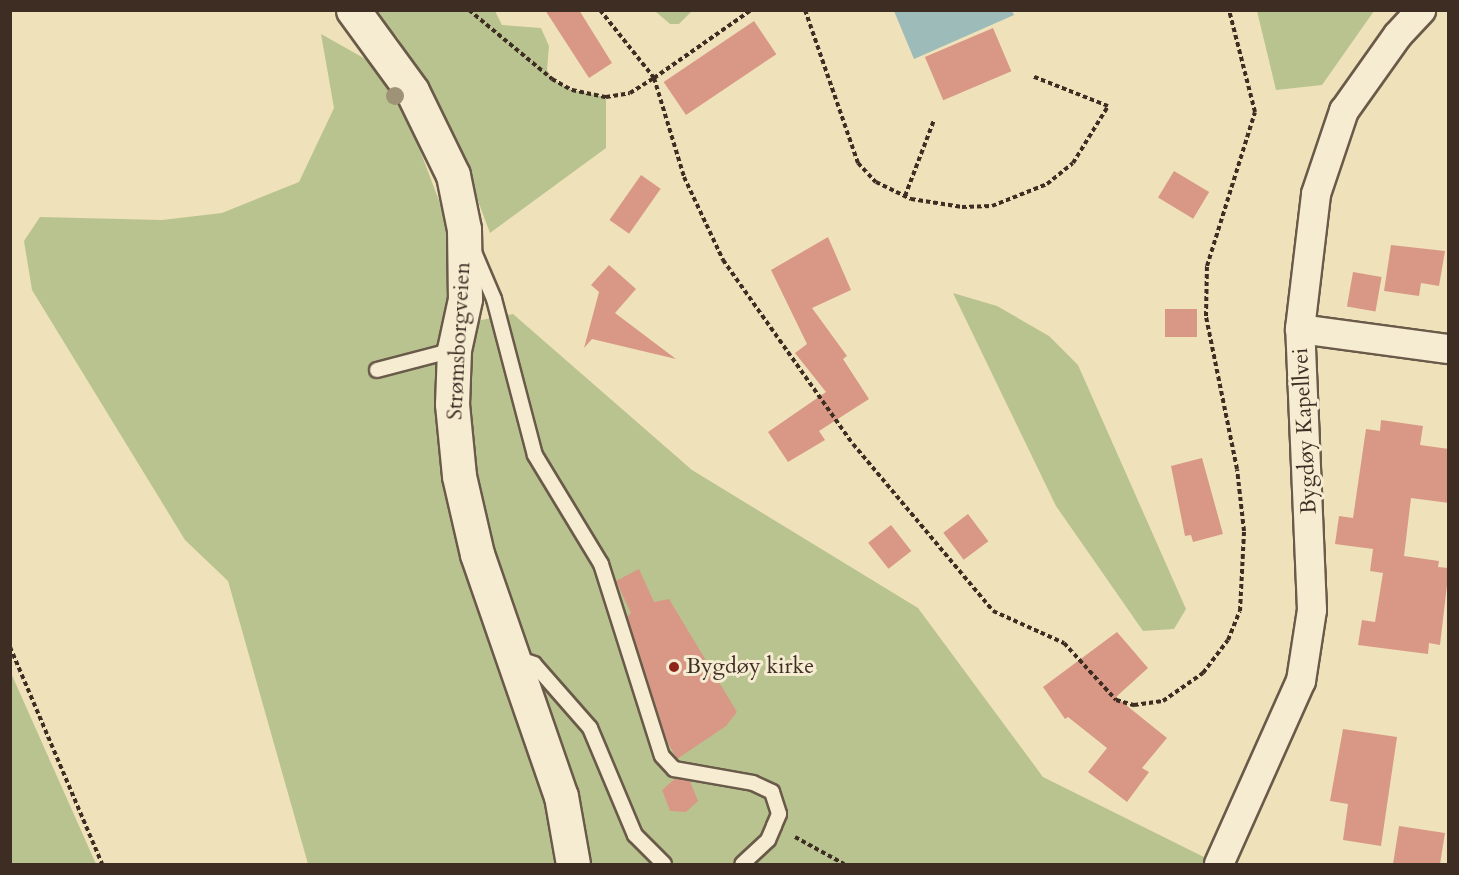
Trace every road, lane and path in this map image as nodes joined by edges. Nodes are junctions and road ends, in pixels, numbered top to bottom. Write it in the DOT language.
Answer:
graph roads {
  1 [pos="354,10"];
  2 [pos="469,10"];
  3 [pos="600,10"];
  4 [pos="752,10"];
  5 [pos="805,10"];
  6 [pos="1229,10"];
  7 [pos="1421,10"];
  8 [pos="1032,76"];
  9 [pos="654,78"];
  10 [pos="934,120"];
  11 [pos="905,196"];
  12 [pos="464,228"];
  13 [pos="1300,329"];
  14 [pos="1449,349"];
  15 [pos="454,350"];
  16 [pos="377,370"];
  17 [pos="10,647"];
  18 [pos="515,657"];
  19 [pos="774,826"];
  20 [pos="102,864"];
  21 [pos="573,864"];
  22 [pos="664,864"];
  23 [pos="742,864"];
  24 [pos="844,864"];
  25 [pos="1219,864"];
  1 -- 12 [label="street, Strømsborgveien"];
  2 -- 9 [label="path"];
  3 -- 9 [label="path"];
  4 -- 9 [label="path"];
  5 -- 11 [label="path"];
  6 -- 9 [label="path"];
  7 -- 13 [label="street, Bygdøy Kapellvei"];
  8 -- 11 [label="path"];
  10 -- 11 [label="path"];
  12 -- 15 [label="street, Strømsborgveien"];
  12 -- 19 [label="lane"];
  13 -- 14 [label="street"];
  13 -- 25 [label="street, Bygdøy Kapellvei"];
  15 -- 16 [label="lane"];
  15 -- 18 [label="street, Strømsborgveien"];
  17 -- 20 [label="path"];
  18 -- 21 [label="street, Strømsborgveien"];
  18 -- 22 [label="lane"];
  19 -- 23 [label="lane"];
  19 -- 24 [label="path"];
}
